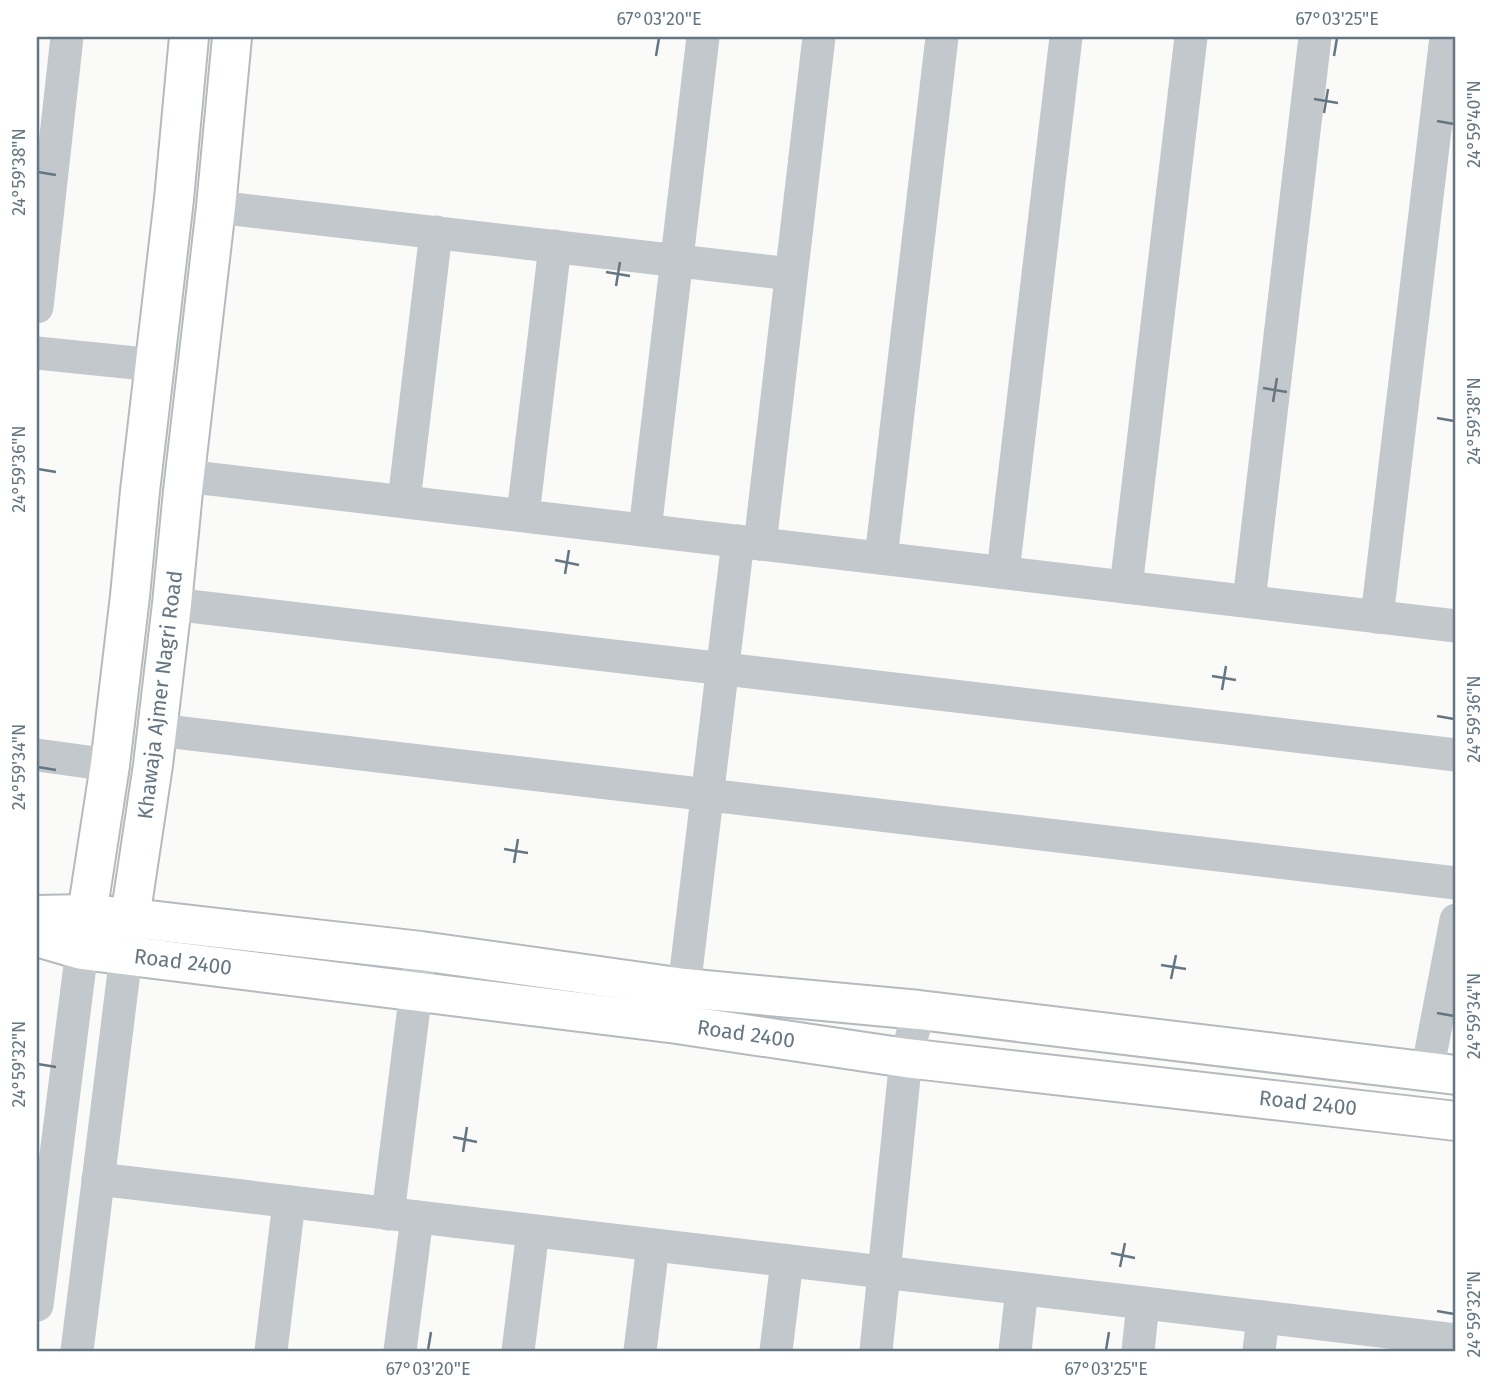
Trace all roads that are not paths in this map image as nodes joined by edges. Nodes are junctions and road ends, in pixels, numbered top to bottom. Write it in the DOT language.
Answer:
graph roads {
  1 [pos="67,37"];
  2 [pos="189,37"];
  3 [pos="232,37"];
  4 [pos="703,37"];
  5 [pos="819,37"];
  6 [pos="942,37"];
  7 [pos="1066,37"];
  8 [pos="1191,37"];
  9 [pos="1315,37"];
  10 [pos="1446,37"];
  11 [pos="1443,180"];
  12 [pos="216,207"];
  13 [pos="436,232"];
  14 [pos="555,246"];
  15 [pos="677,260"];
  16 [pos="791,274"];
  17 [pos="37,307"];
  18 [pos="37,352"];
  19 [pos="155,365"];
  20 [pos="185,476"];
  21 [pos="404,501"];
  22 [pos="523,515"];
  23 [pos="645,530"];
  24 [pos="749,542"];
  25 [pos="881,558"];
  26 [pos="1003,572"];
  27 [pos="1126,587"];
  28 [pos="1249,601"];
  29 [pos="172,604"];
  30 [pos="1377,617"];
  31 [pos="1456,626"];
  32 [pos="723,668"];
  33 [pos="157,730"];
  34 [pos="37,755"];
  35 [pos="1456,755"];
  36 [pos="110,765"];
  37 [pos="708,794"];
  38 [pos="1456,883"];
  39 [pos="37,915"];
  40 [pos="1456,920"];
  41 [pos="84,932"];
  42 [pos="128,936"];
  43 [pos="37,937"];
  44 [pos="421,951"];
  45 [pos="684,988"];
  46 [pos="416,991"];
  47 [pos="919,1010"];
  48 [pos="906,1058"];
  49 [pos="1442,1074"];
  50 [pos="1456,1121"];
  51 [pos="45,1171"];
  52 [pos="98,1179"];
  53 [pos="289,1202"];
  54 [pos="402,1215"];
  55 [pos="533,1231"];
  56 [pos="653,1245"];
  57 [pos="787,1261"];
  58 [pos="884,1272"];
  59 [pos="1022,1289"];
  60 [pos="1143,1303"];
  61 [pos="37,1305"];
  62 [pos="1263,1317"];
  63 [pos="1456,1340"];
  64 [pos="1385,1341"];
  65 [pos="77,1351"];
  66 [pos="271,1351"];
  67 [pos="400,1351"];
  68 [pos="518,1351"];
  69 [pos="640,1351"];
  70 [pos="776,1351"];
  71 [pos="876,1351"];
  72 [pos="1015,1351"];
  73 [pos="1138,1351"];
  74 [pos="1259,1351"];
  1 -- 17 [label="street"];
  2 -- 19 [label="main road, Khawaja Ajmer Nagri Road"];
  3 -- 12 [label="main road, Khawaja Ajmer Nagri Road"];
  4 -- 15 [label="street"];
  5 -- 16 [label="street"];
  6 -- 25 [label="street"];
  7 -- 26 [label="street"];
  8 -- 27 [label="street"];
  9 -- 28 [label="street"];
  10 -- 11 [label="street"];
  11 -- 30 [label="street"];
  12 -- 13 [label="street"];
  12 -- 20 [label="main road, Khawaja Ajmer Nagri Road"];
  13 -- 14 [label="street"];
  13 -- 21 [label="street"];
  14 -- 15 [label="street"];
  14 -- 22 [label="street"];
  15 -- 16 [label="street"];
  15 -- 23 [label="street"];
  16 -- 24 [label="street"];
  18 -- 19 [label="street"];
  19 -- 36 [label="main road, Khawaja Ajmer Nagri Road"];
  20 -- 21 [label="street"];
  20 -- 29 [label="main road, Khawaja Ajmer Nagri Road"];
  21 -- 22 [label="street"];
  22 -- 23 [label="street"];
  23 -- 24 [label="street"];
  24 -- 25 [label="street"];
  24 -- 32 [label="street"];
  25 -- 26 [label="street"];
  26 -- 27 [label="street"];
  27 -- 28 [label="street"];
  28 -- 30 [label="street"];
  29 -- 32 [label="street"];
  29 -- 33 [label="main road, Khawaja Ajmer Nagri Road"];
  30 -- 31 [label="street"];
  32 -- 35 [label="street"];
  32 -- 37 [label="street"];
  33 -- 37 [label="street"];
  33 -- 42 [label="main road, Khawaja Ajmer Nagri Road"];
  34 -- 36 [label="street"];
  36 -- 41 [label="main road, Khawaja Ajmer Nagri Road"];
  37 -- 38 [label="street"];
  37 -- 45 [label="street"];
  39 -- 41 [label="main road, Road 2400"];
  40 -- 49 [label="street"];
  41 -- 42 [label="main road, Road 2400"];
  41 -- 43 [label="main road, Road 2400"];
  41 -- 51 [label="street, Khawaja Ajmer Nagri Road"];
  42 -- 44 [label="main road, Road 2400"];
  42 -- 46 [label="main road, Road 2400"];
  42 -- 52 [label="street, Khawaja Ajmer Nagri Road"];
  44 -- 45 [label="main road, Road 2400"];
  44 -- 46 [label="street"];
  45 -- 47 [label="main road, Road 2400"];
  46 -- 48 [label="main road, Road 2400"];
  46 -- 54 [label="street"];
  47 -- 48 [label="street"];
  47 -- 49 [label="main road, Road 2400"];
  48 -- 50 [label="main road, Road 2400"];
  48 -- 58 [label="street"];
  51 -- 61 [label="street, Khawaja Ajmer Nagri Road"];
  52 -- 53 [label="street"];
  52 -- 65 [label="street, Khawaja Ajmer Nagri Road"];
  53 -- 54 [label="street"];
  53 -- 66 [label="street"];
  54 -- 55 [label="street"];
  54 -- 67 [label="street"];
  55 -- 56 [label="street"];
  55 -- 68 [label="street"];
  56 -- 57 [label="street"];
  56 -- 69 [label="street"];
  57 -- 58 [label="street"];
  57 -- 70 [label="street"];
  58 -- 59 [label="street"];
  58 -- 71 [label="street"];
  59 -- 60 [label="street"];
  59 -- 72 [label="street"];
  60 -- 62 [label="street"];
  60 -- 73 [label="street"];
  62 -- 64 [label="street"];
  62 -- 74 [label="street"];
  63 -- 64 [label="street"];
}
